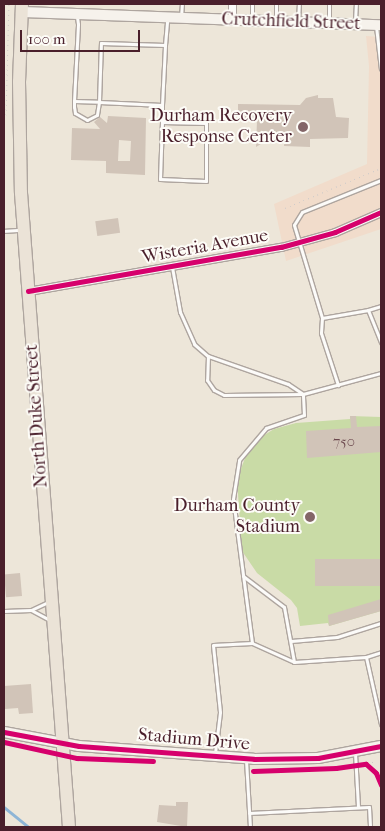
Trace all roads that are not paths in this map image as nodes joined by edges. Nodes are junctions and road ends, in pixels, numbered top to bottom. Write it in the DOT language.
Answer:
graph roads {
  1 [pos="182,4"];
  2 [pos="232,4"];
  3 [pos="252,4"];
  4 [pos="276,4"];
  5 [pos="299,4"];
  6 [pos="329,4"];
  7 [pos="356,4"];
  8 [pos="22,8"];
  9 [pos="77,14"];
  10 [pos="167,17"];
  11 [pos="182,18"];
  12 [pos="232,20"];
  13 [pos="252,20"];
  14 [pos="276,21"];
  15 [pos="298,22"];
  16 [pos="329,23"];
  17 [pos="356,24"];
  18 [pos="379,25"];
  19 [pos="165,45"];
  20 [pos="379,52"];
  21 [pos="381,69"];
  22 [pos="74,101"];
  23 [pos="99,102"];
  24 [pos="162,105"];
  25 [pos="162,122"];
  26 [pos="381,180"];
  27 [pos="381,212"];
  28 [pos="23,230"];
  29 [pos="4,231"];
  30 [pos="298,243"];
  31 [pos="172,267"];
  32 [pos="28,291"];
  33 [pos="381,306"];
  34 [pos="368,310"];
  35 [pos="322,318"];
  36 [pos="381,343"];
  37 [pos="208,356"];
  38 [pos="381,373"];
  39 [pos="338,385"];
  40 [pos="303,394"];
  41 [pos="243,576"];
  42 [pos="51,601"];
  43 [pos="30,610"];
  44 [pos="4,611"];
  45 [pos="52,621"];
  46 [pos="381,624"];
  47 [pos="291,641"];
  48 [pos="252,644"];
  49 [pos="381,652"];
  50 [pos="366,657"];
  51 [pos="294,662"];
  52 [pos="381,724"];
  53 [pos="4,732"];
  54 [pos="62,744"];
  55 [pos="381,746"];
  56 [pos="355,753"];
  57 [pos="215,756"];
  58 [pos="246,759"];
  59 [pos="358,807"];
  60 [pos="249,813"];
  61 [pos="69,827"];
  62 [pos="250,827"];
  63 [pos="370,827"];
  1 -- 11 [label="lane"];
  2 -- 12 [label="street"];
  3 -- 13 [label="lane"];
  4 -- 14 [label="lane"];
  5 -- 15 [label="lane"];
  6 -- 16 [label="lane"];
  7 -- 17 [label="lane"];
  8 -- 9 [label="street, Crutchfield Street"];
  8 -- 28 [label="highway, North Duke Street"];
  9 -- 10 [label="street, Crutchfield Street"];
  9 -- 22 [label="lane"];
  10 -- 11 [label="street, Crutchfield Street"];
  10 -- 19 [label="lane"];
  11 -- 12 [label="street, Crutchfield Street"];
  12 -- 13 [label="street, Crutchfield Street"];
  13 -- 14 [label="street, Crutchfield Street"];
  14 -- 15 [label="street, Crutchfield Street"];
  15 -- 16 [label="street, Crutchfield Street"];
  16 -- 17 [label="street, Crutchfield Street"];
  17 -- 18 [label="street, Crutchfield Street"];
  18 -- 20 [label="lane"];
  19 -- 23 [label="lane"];
  19 -- 24 [label="lane"];
  20 -- 21 [label="lane"];
  22 -- 23 [label="lane"];
  22 -- 23 [label="lane"];
  23 -- 24 [label="lane"];
  24 -- 25 [label="lane"];
  25 -- 25 [label="lane"];
  26 -- 30 [label="lane"];
  27 -- 30 [label="street, Wisteria Avenue"];
  28 -- 29 [label="lane"];
  28 -- 32 [label="highway, North Duke Street"];
  30 -- 31 [label="street, Wisteria Avenue"];
  30 -- 35 [label="lane"];
  31 -- 32 [label="street, Wisteria Avenue"];
  31 -- 37 [label="lane"];
  32 -- 42 [label="highway, North Duke Street"];
  33 -- 34 [label="lane"];
  34 -- 35 [label="lane"];
  34 -- 36 [label="lane"];
  35 -- 39 [label="lane"];
  37 -- 40 [label="lane"];
  37 -- 40 [label="lane"];
  38 -- 39 [label="lane"];
  39 -- 40 [label="lane"];
  40 -- 41 [label="lane"];
  41 -- 47 [label="lane"];
  41 -- 48 [label="lane"];
  42 -- 43 [label="lane"];
  42 -- 45 [label="highway, North Duke Street"];
  43 -- 44 [label="lane"];
  43 -- 45 [label="lane"];
  45 -- 54 [label="highway, North Duke Street"];
  46 -- 47 [label="lane"];
  47 -- 51 [label="lane"];
  48 -- 51 [label="lane"];
  48 -- 57 [label="lane"];
  49 -- 50 [label="lane"];
  50 -- 51 [label="lane"];
  50 -- 52 [label="lane"];
  53 -- 54 [label="street, Stadium Drive"];
  54 -- 57 [label="street, Stadium Drive"];
  54 -- 61 [label="highway, North Duke Street"];
  55 -- 56 [label="street, Stadium Drive"];
  56 -- 58 [label="street, Stadium Drive"];
  56 -- 59 [label="lane"];
  57 -- 58 [label="street, Stadium Drive"];
  58 -- 60 [label="lane"];
  59 -- 60 [label="lane"];
  59 -- 63 [label="lane"];
  60 -- 62 [label="lane"];
}
